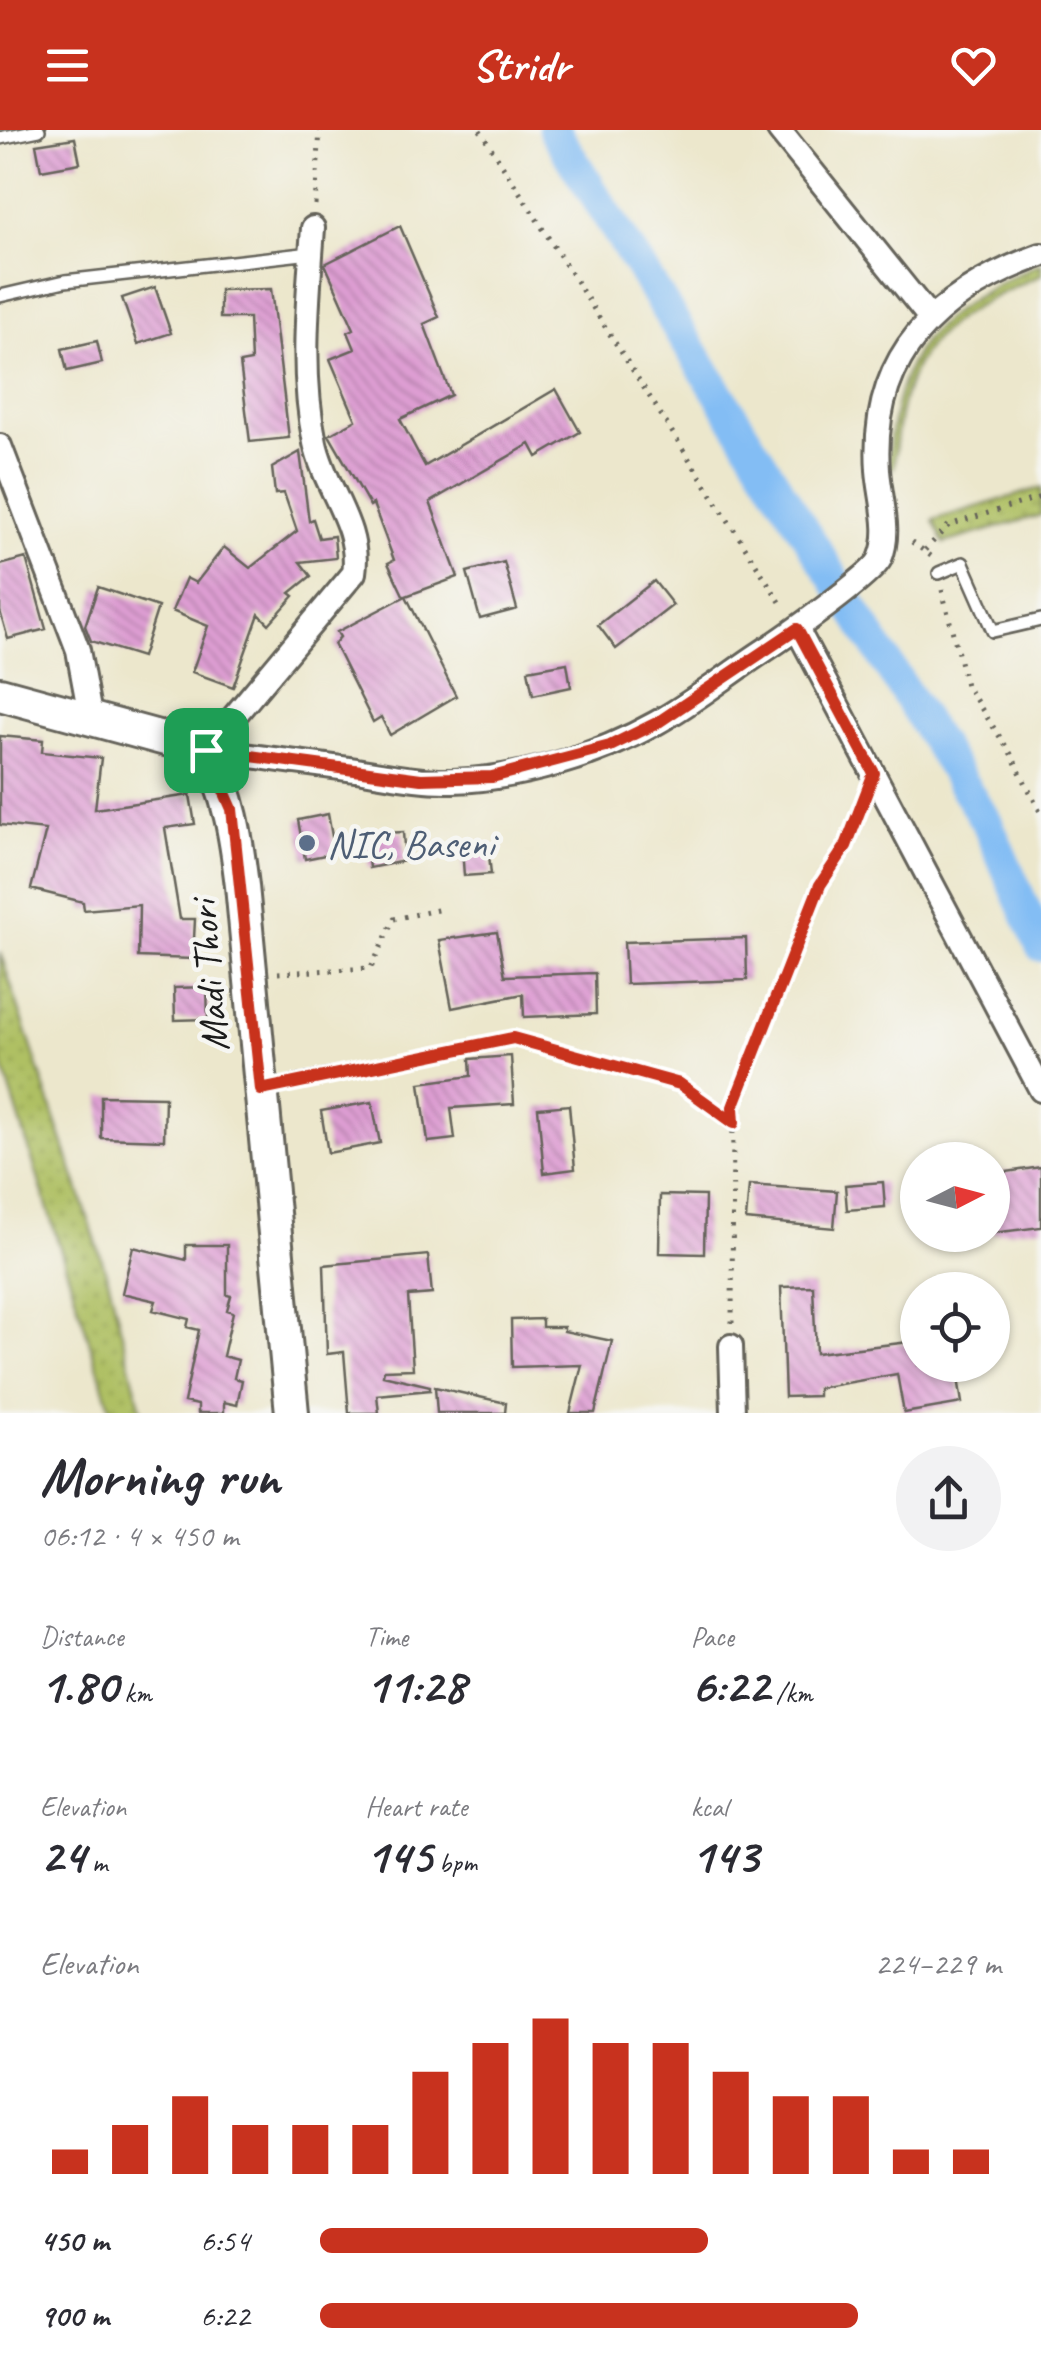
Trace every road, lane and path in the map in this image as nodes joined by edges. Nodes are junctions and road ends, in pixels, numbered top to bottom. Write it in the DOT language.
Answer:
graph roads {
  1 [pos="39,130"];
  2 [pos="320,130"];
  3 [pos="480,130"];
  4 [pos="778,130"];
  5 [pos="0,138"];
  6 [pos="313,228"];
  7 [pos="312,253"];
  8 [pos="1041,255"];
  9 [pos="0,296"];
  10 [pos="930,318"];
  11 [pos="0,446"];
  12 [pos="1041,497"];
  13 [pos="886,532"];
  14 [pos="925,550"];
  15 [pos="939,573"];
  16 [pos="1041,620"];
  17 [pos="797,629"];
  18 [pos="0,694"];
  19 [pos="90,715"];
  20 [pos="206,750"];
  21 [pos="874,773"];
  22 [pos="1041,814"];
  23 [pos="442,908"];
  24 [pos="250,975"];
  25 [pos="513,1038"];
  26 [pos="261,1090"];
  27 [pos="1041,1090"];
  28 [pos="734,1123"];
  29 [pos="731,1346"];
  30 [pos="292,1413"];
  31 [pos="733,1413"];
  1 -- 5 [label="lane"];
  2 -- 6 [label="path"];
  3 -- 17 [label="path"];
  4 -- 10 [label="street"];
  6 -- 7 [label="street"];
  7 -- 9 [label="lane"];
  7 -- 20 [label="street"];
  8 -- 10 [label="street"];
  10 -- 13 [label="street"];
  11 -- 19 [label="street"];
  12 -- 14 [label="path"];
  13 -- 14 [label="path"];
  13 -- 17 [label="street"];
  14 -- 15 [label="path"];
  15 -- 16 [label="lane"];
  15 -- 22 [label="path"];
  17 -- 20 [label="street"];
  17 -- 21 [label="street"];
  18 -- 19 [label="main road"];
  19 -- 20 [label="main road"];
  20 -- 24 [label="main road, Madi Thori"];
  21 -- 27 [label="street"];
  21 -- 28 [label="path"];
  23 -- 24 [label="path"];
  24 -- 26 [label="main road, Madi Thori"];
  25 -- 26 [label="lane"];
  25 -- 28 [label="path"];
  26 -- 30 [label="main road, Madi Thori"];
  28 -- 29 [label="path"];
  29 -- 31 [label="street"];
}
